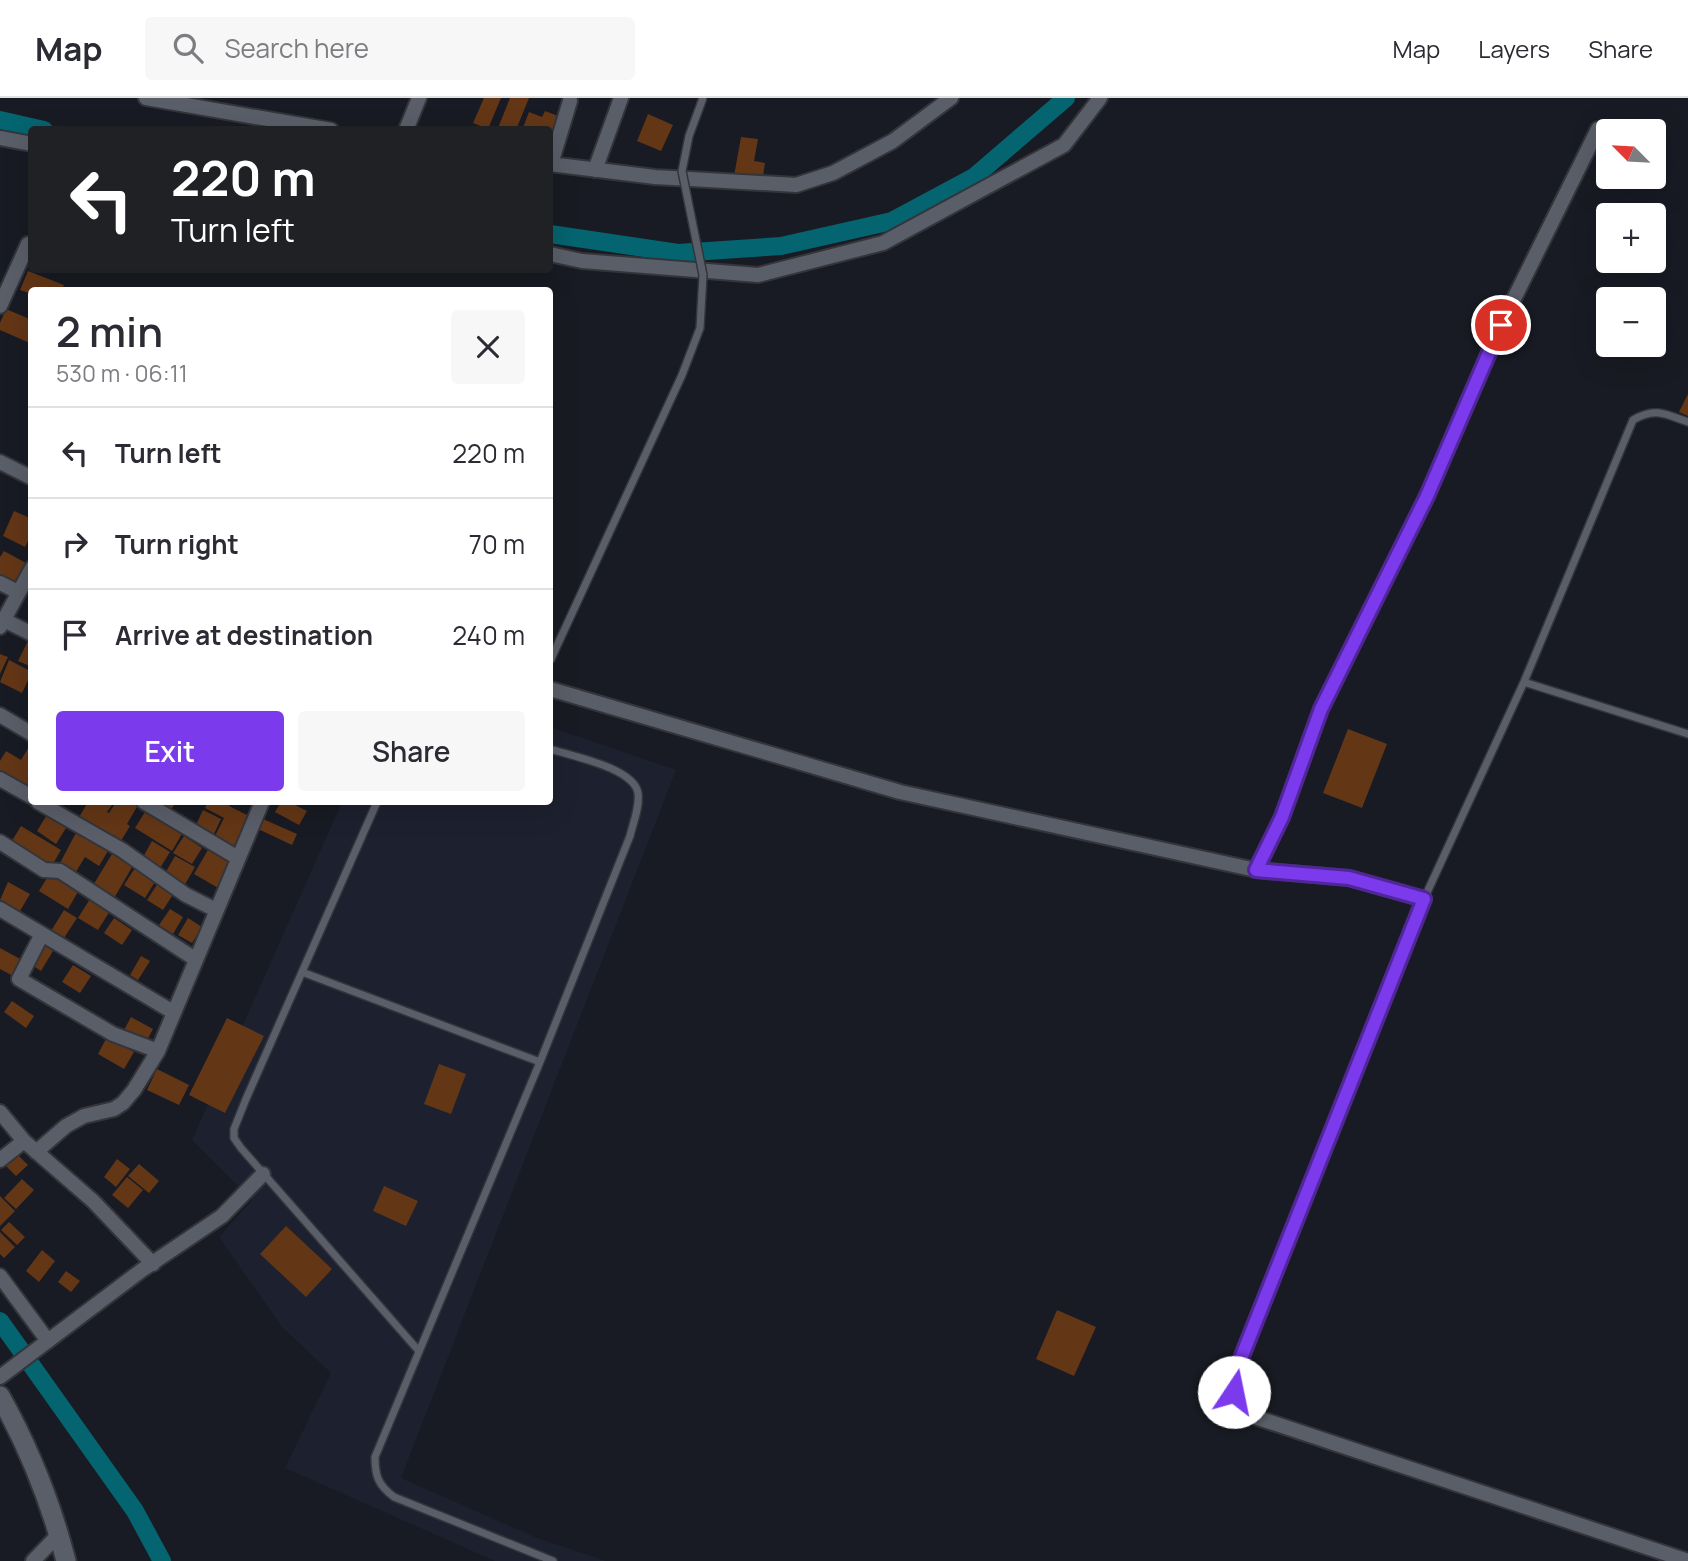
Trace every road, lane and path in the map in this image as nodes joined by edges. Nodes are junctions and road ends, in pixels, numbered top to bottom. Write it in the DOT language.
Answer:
graph roads {
  1 [pos="146,98"];
  2 [pos="419,98"];
  3 [pos="621,98"];
  4 [pos="703,98"];
  5 [pos="951,98"];
  6 [pos="1100,98"];
  7 [pos="164,99"];
  8 [pos="570,101"];
  9 [pos="309,126"];
  10 [pos="407,126"];
  11 [pos="1596,133"];
  12 [pos="0,138"];
  13 [pos="28,143"];
  14 [pos="553,155"];
  15 [pos="553,164"];
  16 [pos="595,170"];
  17 [pos="28,244"];
  18 [pos="553,255"];
  19 [pos="0,306"];
  20 [pos="1688,422"];
  21 [pos="0,462"];
  22 [pos="28,476"];
  23 [pos="28,575"];
  24 [pos="0,583"];
  25 [pos="18,592"];
  26 [pos="2,624"];
  27 [pos="28,633"];
  28 [pos="553,654"];
  29 [pos="1524,682"];
  30 [pos="553,690"];
  31 [pos="0,715"];
  32 [pos="28,732"];
  33 [pos="1688,734"];
  34 [pos="553,750"];
  35 [pos="0,779"];
  36 [pos="28,795"];
  37 [pos="43,805"];
  38 [pos="149,805"];
  39 [pos="261,805"];
  40 [pos="376,805"];
  41 [pos="0,842"];
  42 [pos="238,858"];
  43 [pos="1256,870"];
  44 [pos="1424,899"];
  45 [pos="0,909"];
  46 [pos="216,909"];
  47 [pos="42,934"];
  48 [pos="195,959"];
  49 [pos="302,972"];
  50 [pos="173,1012"];
  51 [pos="158,1051"];
  52 [pos="540,1062"];
  53 [pos="0,1112"];
  54 [pos="24,1141"];
  55 [pos="36,1152"];
  56 [pos="0,1160"];
  57 [pos="262,1174"];
  58 [pos="153,1264"];
  59 [pos="0,1276"];
  60 [pos="43,1345"];
  61 [pos="418,1350"];
  62 [pos="0,1377"];
  63 [pos="0,1396"];
  64 [pos="59,1534"];
  65 [pos="33,1561"];
  66 [pos="66,1561"];
  67 [pos="553,1561"];
  68 [pos="1688,1561"];
  1 -- 7 [label="street"];
  2 -- 10 [label="street"];
  3 -- 16 [label="street"];
  4 -- 28 [label="lane, bridge"];
  5 -- 16 [label="street"];
  6 -- 18 [label="street"];
  7 -- 9 [label="street"];
  8 -- 14 [label="street"];
  11 -- 43 [label="street"];
  12 -- 13 [label="street"];
  15 -- 16 [label="street"];
  17 -- 19 [label="street"];
  20 -- 29 [label="lane"];
  21 -- 22 [label="street"];
  23 -- 25 [label="street"];
  24 -- 25 [label="street"];
  25 -- 26 [label="street"];
  26 -- 27 [label="street"];
  29 -- 33 [label="lane"];
  29 -- 44 [label="lane"];
  30 -- 43 [label="street"];
  31 -- 32 [label="street"];
  34 -- 52 [label="lane"];
  35 -- 36 [label="street"];
  37 -- 46 [label="street"];
  38 -- 42 [label="street"];
  39 -- 42 [label="street"];
  40 -- 49 [label="lane"];
  41 -- 48 [label="street"];
  42 -- 46 [label="street"];
  43 -- 44 [label="street"];
  44 -- 68 [label="street"];
  45 -- 47 [label="street"];
  46 -- 48 [label="street"];
  47 -- 50 [label="street"];
  47 -- 51 [label="street"];
  48 -- 50 [label="street"];
  49 -- 52 [label="lane"];
  49 -- 57 [label="lane"];
  50 -- 51 [label="street"];
  51 -- 55 [label="street"];
  52 -- 61 [label="lane"];
  53 -- 54 [label="street"];
  54 -- 55 [label="street"];
  54 -- 56 [label="street"];
  55 -- 58 [label="street"];
  57 -- 58 [label="street"];
  57 -- 61 [label="lane"];
  58 -- 60 [label="street"];
  59 -- 60 [label="street"];
  60 -- 62 [label="street"];
  61 -- 67 [label="lane"];
  63 -- 64 [label="street"];
  64 -- 65 [label="street"];
  64 -- 66 [label="street"];
}
